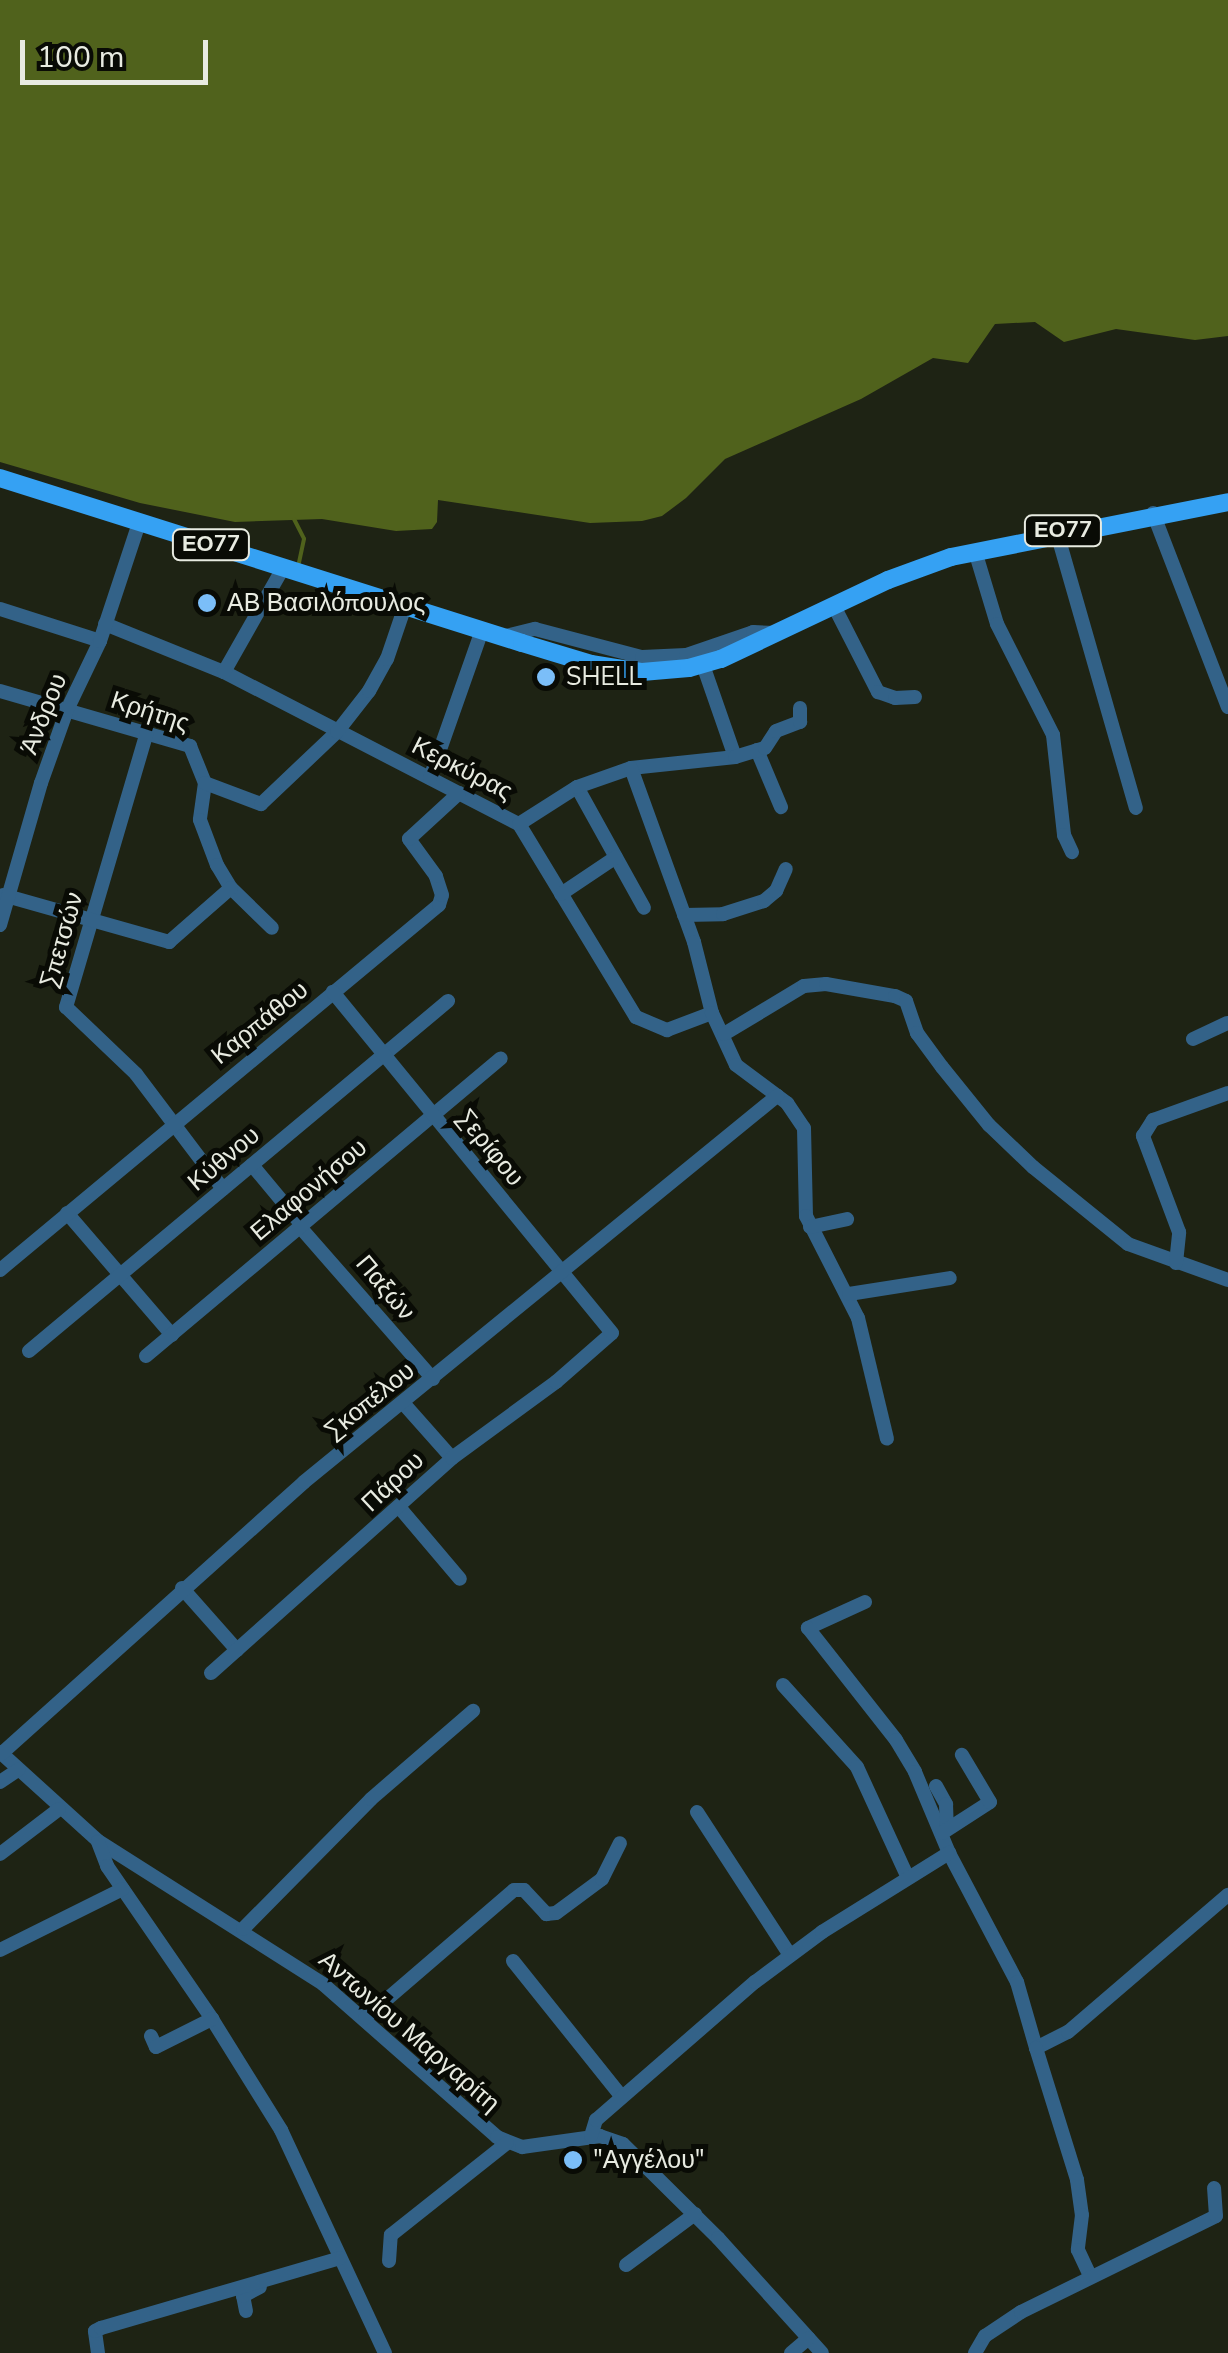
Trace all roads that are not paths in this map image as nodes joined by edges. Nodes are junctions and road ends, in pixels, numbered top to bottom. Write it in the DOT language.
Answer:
graph roads {
  1 [pos="0,478"];
  2 [pos="1228,502"];
  3 [pos="1152,513"];
  4 [pos="138,522"];
  5 [pos="1057,533"];
  6 [pos="974,551"];
  7 [pos="283,568"];
  8 [pos="405,606"];
  9 [pos="834,606"];
  10 [pos="0,609"];
  11 [pos="106,624"];
  12 [pos="482,630"];
  13 [pos="779,633"];
  14 [pos="502,636"];
  15 [pos="100,641"];
  16 [pos="703,665"];
  17 [pos="224,672"];
  18 [pos="0,690"];
  19 [pos="915,696"];
  20 [pos="1228,707"];
  21 [pos="800,708"];
  22 [pos="67,710"];
  23 [pos="147,732"];
  24 [pos="338,732"];
  25 [pos="757,750"];
  26 [pos="735,757"];
  27 [pos="631,768"];
  28 [pos="430,778"];
  29 [pos="204,783"];
  30 [pos="577,787"];
  31 [pos="459,793"];
  32 [pos="781,807"];
  33 [pos="1136,808"];
  34 [pos="520,824"];
  35 [pos="1072,852"];
  36 [pos="616,857"];
  37 [pos="786,869"];
  38 [pos="231,888"];
  39 [pos="561,894"];
  40 [pos="4,895"];
  41 [pos="644,908"];
  42 [pos="684,915"];
  43 [pos="91,920"];
  44 [pos="0,924"];
  45 [pos="272,928"];
  46 [pos="333,992"];
  47 [pos="448,1002"];
  48 [pos="712,1014"];
  49 [pos="1226,1029"];
  50 [pos="724,1034"];
  51 [pos="1193,1039"];
  52 [pos="384,1054"];
  53 [pos="501,1058"];
  54 [pos="1228,1093"];
  55 [pos="777,1096"];
  56 [pos="434,1115"];
  57 [pos="172,1126"];
  58 [pos="252,1165"];
  59 [pos="223,1189"];
  60 [pos="68,1214"];
  61 [pos="847,1219"];
  62 [pos="301,1226"];
  63 [pos="810,1226"];
  64 [pos="1176,1264"];
  65 [pos="0,1270"];
  66 [pos="564,1273"];
  67 [pos="120,1274"];
  68 [pos="950,1278"];
  69 [pos="1228,1280"];
  70 [pos="849,1294"];
  71 [pos="612,1333"];
  72 [pos="172,1335"];
  73 [pos="29,1350"];
  74 [pos="146,1356"];
  75 [pos="433,1380"];
  76 [pos="404,1404"];
  77 [pos="887,1439"];
  78 [pos="452,1458"];
  79 [pos="399,1507"];
  80 [pos="460,1579"];
  81 [pos="182,1588"];
  82 [pos="865,1602"];
  83 [pos="237,1650"];
  84 [pos="211,1674"];
  85 [pos="783,1684"];
  86 [pos="473,1711"];
  87 [pos="1,1753"];
  88 [pos="962,1755"];
  89 [pos="18,1770"];
  90 [pos="0,1782"];
  91 [pos="936,1786"];
  92 [pos="60,1808"];
  93 [pos="696,1812"];
  94 [pos="944,1831"];
  95 [pos="98,1841"];
  96 [pos="620,1843"];
  97 [pos="948,1852"];
  98 [pos="0,1854"];
  99 [pos="908,1878"];
  100 [pos="122,1889"];
  101 [pos="1228,1895"];
  102 [pos="243,1929"];
  103 [pos="0,1950"];
  104 [pos="790,1955"];
  105 [pos="513,1962"];
  106 [pos="365,2018"];
  107 [pos="212,2019"];
  108 [pos="151,2036"];
  109 [pos="1036,2048"];
  110 [pos="622,2097"];
  111 [pos="591,2136"];
  112 [pos="507,2143"];
  113 [pos="1214,2188"];
  114 [pos="695,2214"];
  115 [pos="341,2261"];
  116 [pos="390,2261"];
  117 [pos="626,2265"];
  118 [pos="1090,2276"];
  119 [pos="246,2311"];
  120 [pos="809,2338"];
  121 [pos="98,2353"];
  122 [pos="385,2353"];
  123 [pos="791,2353"];
  124 [pos="822,2353"];
  125 [pos="975,2353"];
  1 -- 4 [label="main road, ΕΟ77"];
  2 -- 3 [label="main road, ΕΟ77"];
  3 -- 5 [label="main road, ΕΟ77"];
  3 -- 20 [label="street"];
  4 -- 7 [label="main road, ΕΟ77"];
  4 -- 11 [label="street, Άνδρου"];
  5 -- 6 [label="main road, ΕΟ77"];
  5 -- 33 [label="street"];
  6 -- 9 [label="main road, ΕΟ77"];
  6 -- 35 [label="street"];
  7 -- 8 [label="main road, ΕΟ77"];
  7 -- 17 [label="street"];
  8 -- 12 [label="main road, ΕΟ77"];
  8 -- 24 [label="street"];
  9 -- 13 [label="main road, ΕΟ77"];
  9 -- 19 [label="street"];
  10 -- 15 [label="street"];
  11 -- 15 [label="street, Άνδρου"];
  11 -- 17 [label="street, Κερκύρας"];
  12 -- 14 [label="main road, ΕΟ77"];
  12 -- 28 [label="street"];
  13 -- 14 [label="street"];
  13 -- 16 [label="main road, ΕΟ77"];
  14 -- 16 [label="main road, ΕΟ77"];
  15 -- 22 [label="street, Άνδρου"];
  16 -- 26 [label="street"];
  17 -- 24 [label="street, Κερκύρας"];
  18 -- 22 [label="street, Κρήτης"];
  21 -- 25 [label="street"];
  22 -- 23 [label="street, Κρήτης"];
  22 -- 40 [label="street, Άνδρου"];
  23 -- 29 [label="street, Κρήτης"];
  23 -- 43 [label="street, Σπετσών"];
  24 -- 28 [label="street, Κερκύρας"];
  24 -- 29 [label="street"];
  25 -- 26 [label="street"];
  25 -- 32 [label="street"];
  26 -- 27 [label="street"];
  27 -- 30 [label="street"];
  27 -- 42 [label="street"];
  28 -- 31 [label="street, Κερκύρας"];
  29 -- 38 [label="street"];
  30 -- 34 [label="street"];
  30 -- 36 [label="street"];
  31 -- 34 [label="street, Κερκύρας"];
  31 -- 46 [label="street, Καρπάθου"];
  34 -- 39 [label="street, Κερκύρας"];
  36 -- 39 [label="street"];
  36 -- 41 [label="street"];
  37 -- 42 [label="street"];
  38 -- 43 [label="street"];
  38 -- 45 [label="street"];
  39 -- 48 [label="street, Κερκύρας"];
  40 -- 43 [label="street"];
  40 -- 44 [label="street, Άνδρου"];
  42 -- 48 [label="street"];
  43 -- 57 [label="street, Σπετσών"];
  46 -- 52 [label="street, Σερίφου"];
  46 -- 57 [label="street, Καρπάθου"];
  47 -- 52 [label="street, Κύθνου"];
  48 -- 50 [label="street"];
  49 -- 51 [label="street"];
  50 -- 55 [label="street"];
  50 -- 64 [label="street"];
  52 -- 56 [label="street, Σερίφου"];
  52 -- 58 [label="street, Κύθνου"];
  53 -- 56 [label="street, Ελαφονήσου"];
  54 -- 64 [label="street"];
  55 -- 63 [label="street"];
  55 -- 66 [label="street, Σκοπέλου"];
  56 -- 62 [label="street, Ελαφονήσου"];
  56 -- 66 [label="street, Σερίφου"];
  57 -- 59 [label="street"];
  57 -- 60 [label="street, Καρπάθου"];
  58 -- 59 [label="street, Κύθνου"];
  58 -- 62 [label="street, Παξών"];
  59 -- 67 [label="street, Κύθνου"];
  60 -- 65 [label="street, Καρπάθου"];
  60 -- 67 [label="street"];
  61 -- 63 [label="street"];
  62 -- 72 [label="street, Ελαφονήσου"];
  62 -- 75 [label="street, Παξών"];
  63 -- 70 [label="street"];
  64 -- 69 [label="street"];
  66 -- 71 [label="street, Σερίφου"];
  66 -- 75 [label="street, Σκοπέλου"];
  67 -- 72 [label="street"];
  67 -- 73 [label="street, Κύθνου"];
  68 -- 70 [label="street"];
  70 -- 77 [label="street"];
  71 -- 78 [label="street, Πάρου"];
  72 -- 74 [label="street, Ελαφονήσου"];
  75 -- 76 [label="street, Σκοπέλου"];
  76 -- 78 [label="street"];
  76 -- 81 [label="street, Σκοπέλου"];
  78 -- 79 [label="street, Πάρου"];
  79 -- 80 [label="street"];
  79 -- 83 [label="street, Πάρου"];
  81 -- 83 [label="street"];
  81 -- 87 [label="street, Σκοπέλου"];
  82 -- 94 [label="street"];
  83 -- 84 [label="street, Πάρου"];
  85 -- 99 [label="street"];
  86 -- 102 [label="street"];
  87 -- 89 [label="street, Αντωνίου Μαργαρίτη"];
  88 -- 94 [label="street"];
  89 -- 90 [label="street"];
  89 -- 92 [label="street, Αντωνίου Μαργαρίτη"];
  91 -- 94 [label="street"];
  92 -- 95 [label="street, Αντωνίου Μαργαρίτη"];
  92 -- 98 [label="street"];
  93 -- 104 [label="street"];
  94 -- 97 [label="street"];
  95 -- 100 [label="street"];
  95 -- 102 [label="street, Αντωνίου Μαργαρίτη"];
  96 -- 106 [label="street"];
  97 -- 99 [label="street"];
  97 -- 109 [label="street"];
  99 -- 104 [label="street"];
  100 -- 103 [label="street"];
  100 -- 107 [label="street"];
  101 -- 109 [label="street"];
  102 -- 106 [label="street, Αντωνίου Μαργαρίτη"];
  104 -- 110 [label="street"];
  105 -- 110 [label="street"];
  106 -- 112 [label="street, Αντωνίου Μαργαρίτη"];
  107 -- 108 [label="street"];
  107 -- 115 [label="street"];
  109 -- 118 [label="street"];
  110 -- 111 [label="street"];
  111 -- 112 [label="street, Αντωνίου Μαργαρίτη"];
  111 -- 114 [label="street"];
  112 -- 116 [label="street"];
  113 -- 118 [label="street"];
  114 -- 117 [label="street"];
  114 -- 120 [label="street"];
  115 -- 119 [label="street"];
  115 -- 121 [label="street"];
  115 -- 122 [label="street"];
  118 -- 125 [label="street"];
  120 -- 123 [label="street"];
  120 -- 124 [label="street"];
}
